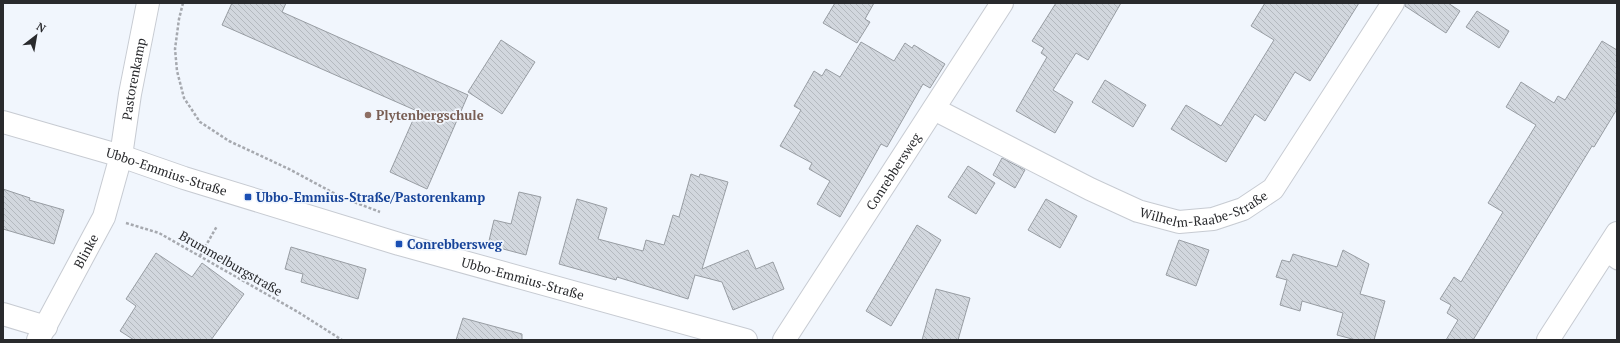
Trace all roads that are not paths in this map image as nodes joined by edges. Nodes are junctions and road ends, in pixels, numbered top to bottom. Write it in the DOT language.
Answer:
graph roads {
  1 [pos="148,3"];
  2 [pos="1002,3"];
  3 [pos="1393,3"];
  4 [pos="934,109"];
  5 [pos="3,122"];
  6 [pos="121,156"];
  7 [pos="1617,233"];
  8 [pos="1610,259"];
  9 [pos="3,314"];
  10 [pos="42,333"];
  11 [pos="746,340"];
  12 [pos="784,340"];
  13 [pos="1548,340"];
  1 -- 6 [label="street, Pastorenkamp"];
  2 -- 4 [label="street, Conrebbersweg"];
  3 -- 4 [label="street, Wilhelm-Raabe-Straße"];
  4 -- 12 [label="street, Conrebbersweg"];
  5 -- 6 [label="street, Ubbo-Emmius-Straße"];
  6 -- 10 [label="street, Blinke"];
  6 -- 11 [label="street, Ubbo-Emmius-Straße"];
  7 -- 8 [label="street"];
  8 -- 13 [label="street"];
  9 -- 10 [label="street"];
}
